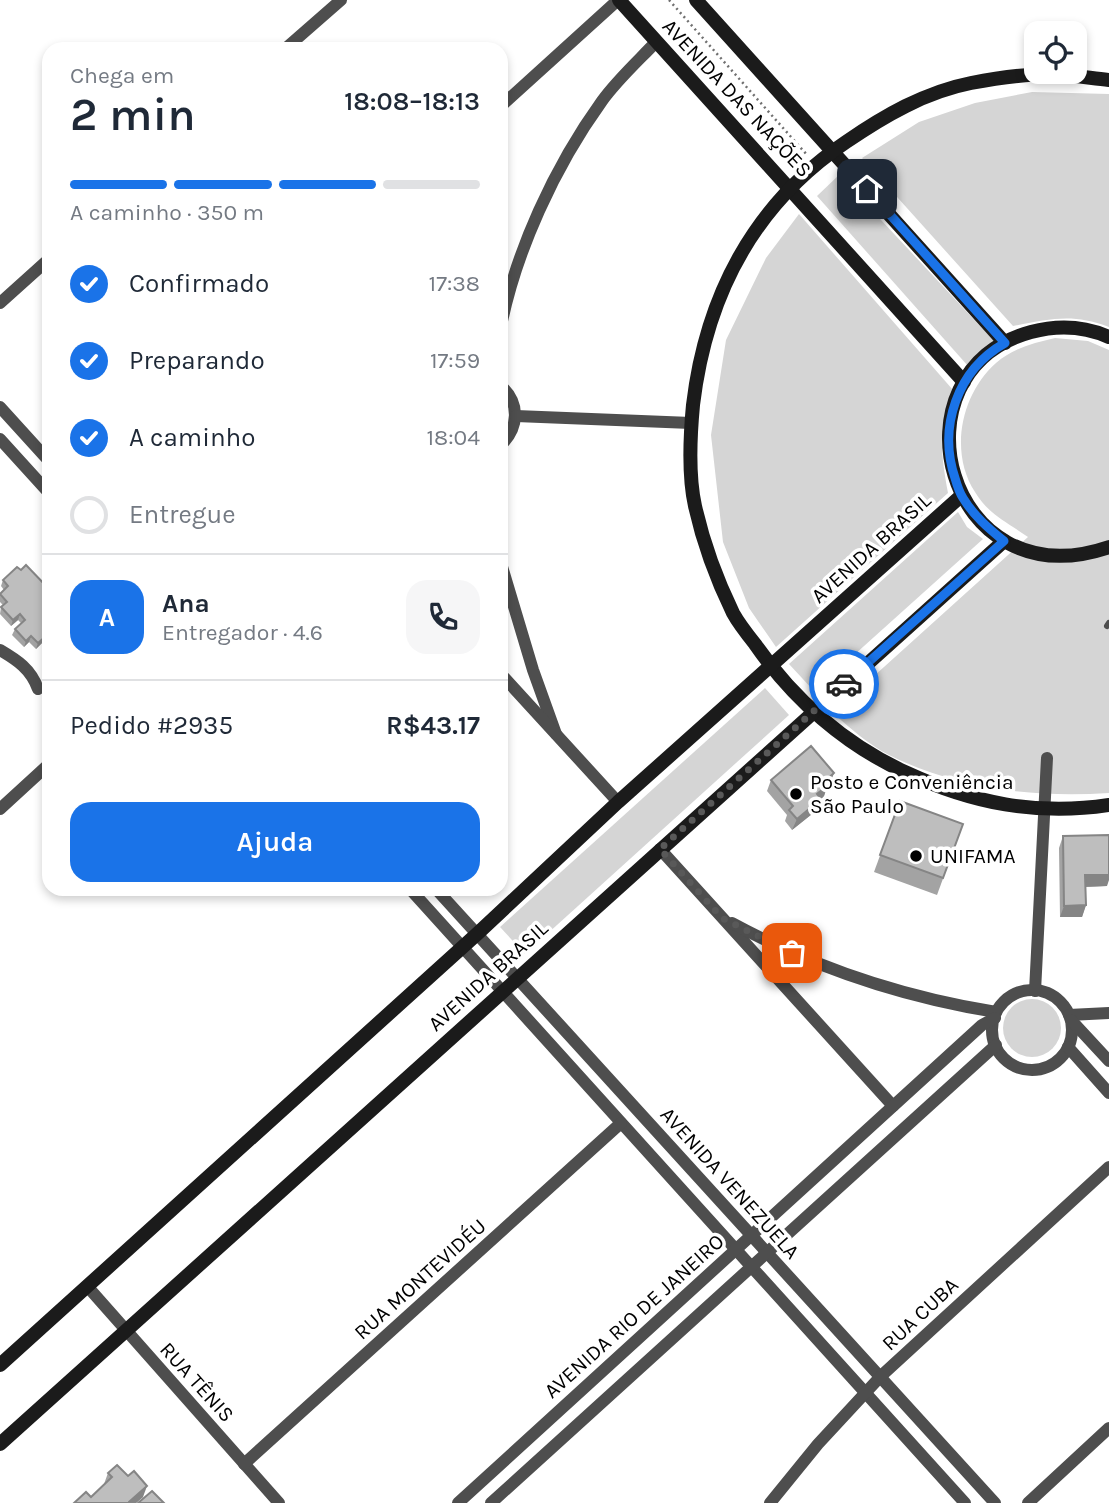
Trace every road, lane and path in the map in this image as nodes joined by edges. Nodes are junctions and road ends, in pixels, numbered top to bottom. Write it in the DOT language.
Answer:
graph roads {
  1 [pos="341,0"];
  2 [pos="618,0"];
  3 [pos="669,0"];
  4 [pos="700,1"];
  5 [pos="293,42"];
  6 [pos="656,42"];
  7 [pos="1109,80"];
  8 [pos="508,100"];
  9 [pos="833,151"];
  10 [pos="815,164"];
  11 [pos="790,188"];
  12 [pos="42,265"];
  13 [pos="508,300"];
  14 [pos="0,303"];
  15 [pos="1109,337"];
  16 [pos="1005,343"];
  17 [pos="964,382"];
  18 [pos="508,391"];
  19 [pos="0,407"];
  20 [pos="516,416"];
  21 [pos="691,423"];
  22 [pos="508,436"];
  23 [pos="0,439"];
  24 [pos="42,453"];
  25 [pos="42,485"];
  26 [pos="961,496"];
  27 [pos="1004,541"];
  28 [pos="1109,547"];
  29 [pos="508,587"];
  30 [pos="0,650"];
  31 [pos="770,667"];
  32 [pos="508,682"];
  33 [pos="38,689"];
  34 [pos="812,712"];
  35 [pos="556,734"];
  36 [pos="1046,758"];
  37 [pos="42,770"];
  38 [pos="618,802"];
  39 [pos="1109,805"];
  40 [pos="1043,808"];
  41 [pos="0,809"];
  42 [pos="660,849"];
  43 [pos="416,896"];
  44 [pos="442,896"];
  45 [pos="722,918"];
  46 [pos="477,934"];
  47 [pos="462,947"];
  48 [pos="517,978"];
  49 [pos="1035,990"];
  50 [pos="502,991"];
  51 [pos="1109,1013"];
  52 [pos="995,1015"];
  53 [pos="1070,1017"];
  54 [pos="996,1045"];
  55 [pos="1068,1047"];
  56 [pos="1109,1061"];
  57 [pos="1109,1093"];
  58 [pos="893,1105"];
  59 [pos="621,1123"];
  60 [pos="1109,1167"];
  61 [pos="751,1235"];
  62 [pos="736,1249"];
  63 [pos="767,1252"];
  64 [pos="751,1267"];
  65 [pos="87,1286"];
  66 [pos="126,1331"];
  67 [pos="0,1365"];
  68 [pos="881,1376"];
  69 [pos="865,1393"];
  70 [pos="1109,1428"];
  71 [pos="0,1444"];
  72 [pos="244,1464"];
  73 [pos="500,1500"];
  74 [pos="279,1503"];
  75 [pos="458,1503"];
  76 [pos="770,1503"];
  77 [pos="965,1503"];
  78 [pos="995,1503"];
  79 [pos="1028,1503"];
  1 -- 5 [label="street"];
  2 -- 6 [label="main road, AVENIDA DAS NAÇÕES"];
  2 -- 8 [label="street"];
  3 -- 10 [label="path"];
  4 -- 9 [label="main road, AVENIDA DAS NAÇÕES"];
  6 -- 11 [label="main road, AVENIDA DAS NAÇÕES"];
  6 -- 13 [label="street"];
  7 -- 9 [label="main road"];
  9 -- 10 [label="main road"];
  9 -- 16 [label="main road, AVENIDA DAS NAÇÕES"];
  10 -- 11 [label="main road"];
  11 -- 17 [label="main road, AVENIDA DAS NAÇÕES"];
  11 -- 21 [label="main road"];
  12 -- 14 [label="street"];
  15 -- 16 [label="main road"];
  16 -- 17 [label="main road"];
  17 -- 26 [label="main road"];
  18 -- 20 [label="street"];
  19 -- 24 [label="street"];
  20 -- 21 [label="street"];
  20 -- 22 [label="street"];
  21 -- 31 [label="main road"];
  23 -- 25 [label="street"];
  26 -- 27 [label="main road"];
  26 -- 31 [label="main road, AVENIDA BRASIL"];
  27 -- 28 [label="main road"];
  27 -- 34 [label="main road, AVENIDA BRASIL"];
  29 -- 35 [label="street"];
  30 -- 33 [label="street"];
  31 -- 34 [label="main road"];
  31 -- 38 [label="main road, AVENIDA BRASIL"];
  32 -- 35 [label="street"];
  34 -- 40 [label="main road"];
  34 -- 42 [label="main road, AVENIDA BRASIL"];
  35 -- 38 [label="street"];
  36 -- 40 [label="street"];
  37 -- 41 [label="street"];
  38 -- 46 [label="main road, AVENIDA BRASIL"];
  39 -- 40 [label="main road"];
  40 -- 49 [label="street"];
  42 -- 45 [label="street"];
  42 -- 48 [label="main road, AVENIDA BRASIL"];
  43 -- 47 [label="street, AVENIDA VENEZUELA"];
  44 -- 46 [label="street, AVENIDA VENEZUELA"];
  45 -- 52 [label="street"];
  45 -- 58 [label="street"];
  46 -- 47 [label="main road, AVENIDA BRASIL"];
  46 -- 48 [label="street, AVENIDA VENEZUELA"];
  47 -- 50 [label="street, AVENIDA VENEZUELA"];
  47 -- 65 [label="main road, AVENIDA BRASIL"];
  48 -- 50 [label="main road, AVENIDA BRASIL"];
  48 -- 61 [label="street, AVENIDA VENEZUELA"];
  49 -- 52 [label="street"];
  49 -- 53 [label="street"];
  50 -- 59 [label="street, AVENIDA VENEZUELA"];
  50 -- 66 [label="main road, AVENIDA BRASIL"];
  51 -- 53 [label="street"];
  52 -- 54 [label="street"];
  52 -- 58 [label="street, AVENIDA RIO DE JANEIRO"];
  53 -- 55 [label="street"];
  53 -- 56 [label="street"];
  54 -- 55 [label="street"];
  54 -- 63 [label="street, AVENIDA RIO DE JANEIRO"];
  55 -- 57 [label="street"];
  58 -- 61 [label="street, AVENIDA RIO DE JANEIRO"];
  59 -- 62 [label="street, AVENIDA VENEZUELA"];
  59 -- 72 [label="street, RUA MONTEVIDÉU"];
  60 -- 68 [label="street, RUA CUBA"];
  61 -- 62 [label="street, AVENIDA RIO DE JANEIRO"];
  61 -- 63 [label="street, AVENIDA VENEZUELA"];
  62 -- 64 [label="street, AVENIDA VENEZUELA"];
  62 -- 75 [label="street, AVENIDA RIO DE JANEIRO"];
  63 -- 64 [label="street, AVENIDA RIO DE JANEIRO"];
  63 -- 68 [label="street, AVENIDA VENEZUELA"];
  64 -- 69 [label="street, AVENIDA VENEZUELA"];
  64 -- 73 [label="street, AVENIDA RIO DE JANEIRO"];
  65 -- 66 [label="street, RUA TÊNIS"];
  65 -- 67 [label="main road, AVENIDA BRASIL"];
  66 -- 71 [label="main road, AVENIDA BRASIL"];
  66 -- 72 [label="street, RUA TÊNIS"];
  68 -- 69 [label="street, RUA CUBA"];
  68 -- 78 [label="street, AVENIDA VENEZUELA"];
  69 -- 76 [label="street, RUA CUBA"];
  69 -- 77 [label="street, AVENIDA VENEZUELA"];
  70 -- 79 [label="street"];
  72 -- 74 [label="street, RUA TÊNIS"];
}
